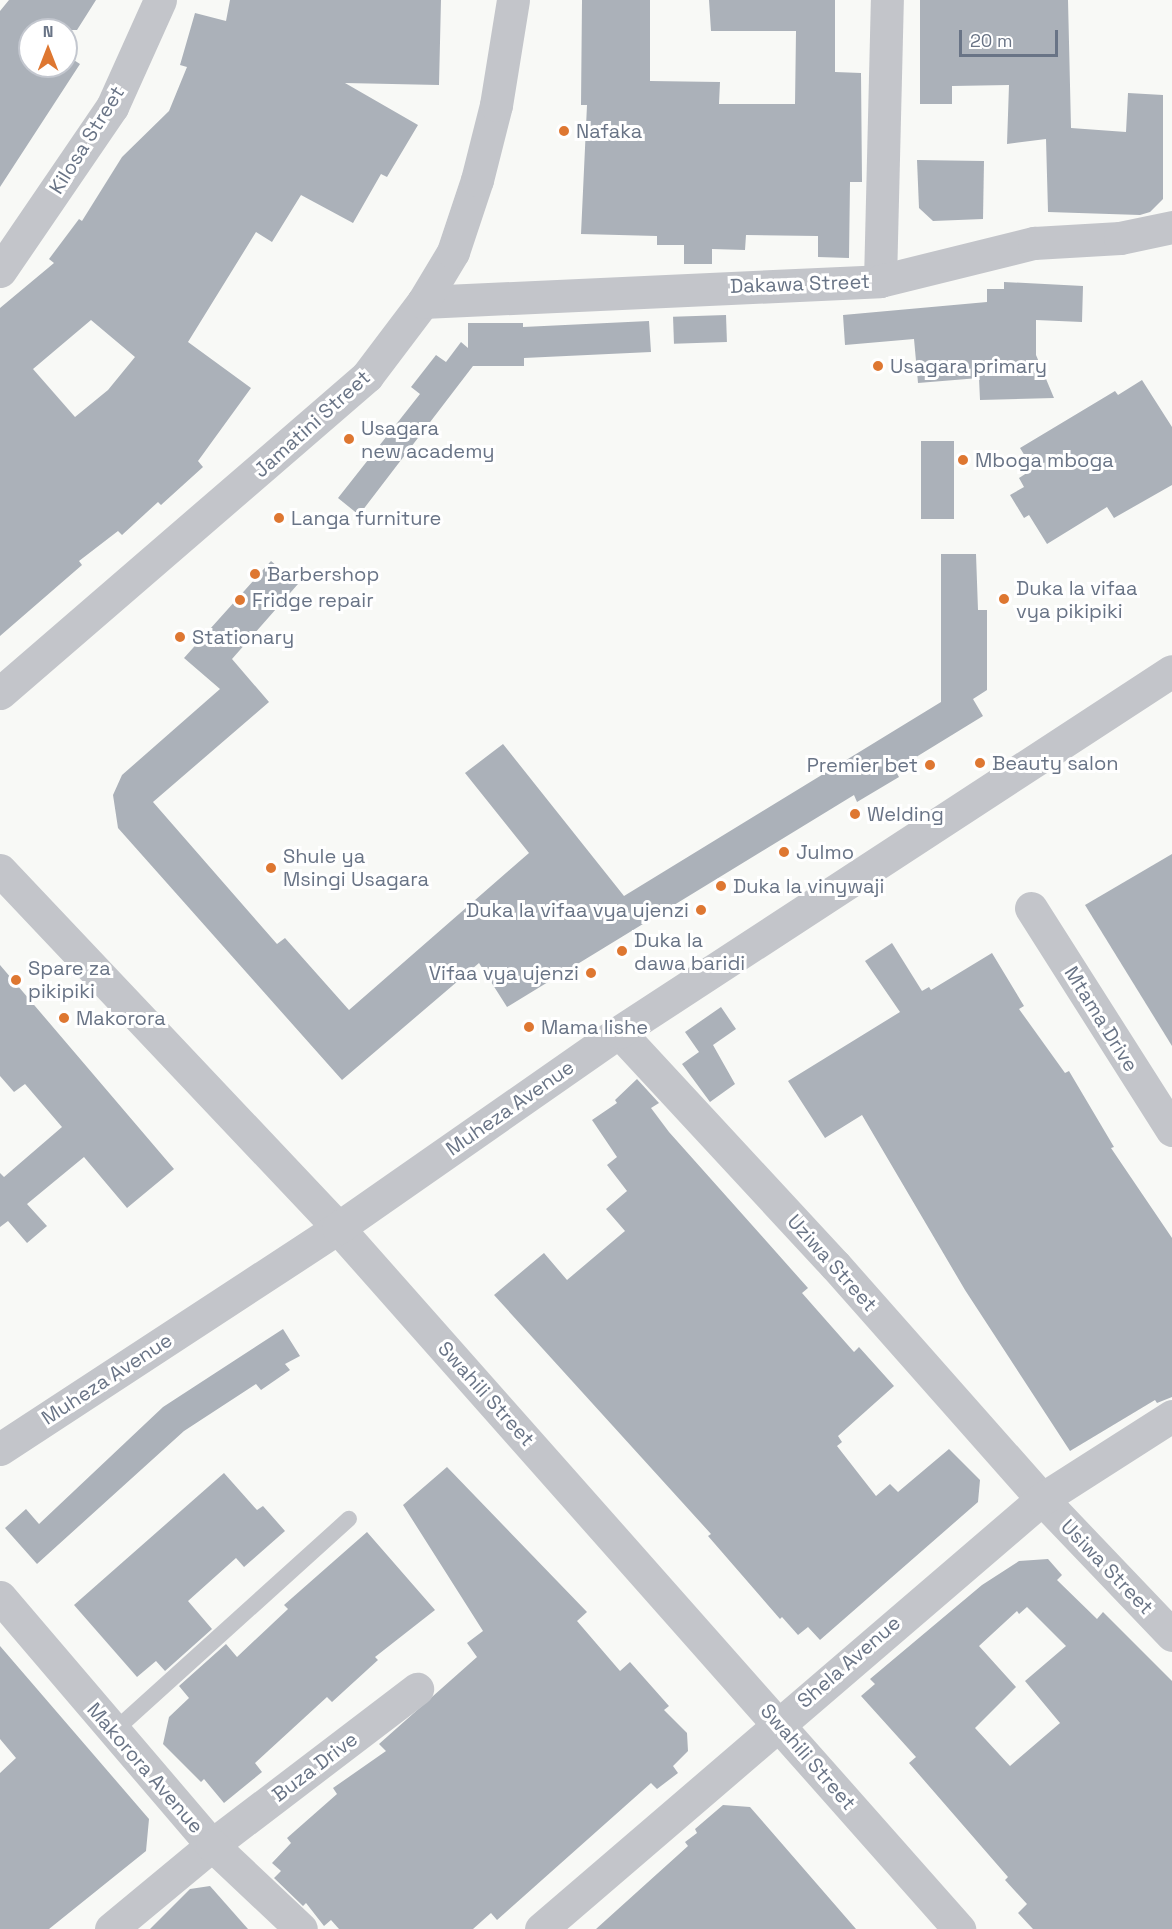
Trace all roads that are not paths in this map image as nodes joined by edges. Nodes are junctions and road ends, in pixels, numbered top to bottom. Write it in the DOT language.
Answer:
graph roads {
  1 [pos="160,0"];
  2 [pos="513,0"];
  3 [pos="887,0"];
  4 [pos="1172,227"];
  5 [pos="0,271"];
  6 [pos="880,280"];
  7 [pos="423,303"];
  8 [pos="1172,671"];
  9 [pos="0,693"];
  10 [pos="0,870"];
  11 [pos="1031,908"];
  12 [pos="619,1032"];
  13 [pos="1172,1131"];
  14 [pos="338,1228"];
  15 [pos="1172,1416"];
  16 [pos="0,1449"];
  17 [pos="1042,1499"];
  18 [pos="349,1519"];
  19 [pos="0,1597"];
  20 [pos="1172,1635"];
  21 [pos="417,1689"];
  22 [pos="778,1723"];
  23 [pos="113,1732"];
  24 [pos="212,1845"];
  25 [pos="111,1929"];
  26 [pos="301,1929"];
  27 [pos="541,1929"];
  28 [pos="959,1929"];
  1 -- 5 [label="street, Kilosa Street"];
  2 -- 7 [label="street, Jamatini Street"];
  3 -- 6 [label="street"];
  4 -- 6 [label="street, Dakawa Street"];
  6 -- 7 [label="street, Dakawa Street"];
  7 -- 9 [label="street, Jamatini Street"];
  8 -- 12 [label="street, Muheza Avenue"];
  10 -- 14 [label="street, Swahili Street"];
  11 -- 13 [label="street, Mtama Drive"];
  12 -- 14 [label="street, Muheza Avenue"];
  12 -- 17 [label="street, Uziwa Street"];
  14 -- 16 [label="street, Muheza Avenue"];
  14 -- 22 [label="street, Swahili Street"];
  15 -- 17 [label="street, Shela Avenue"];
  17 -- 20 [label="street, Usiwa Street"];
  17 -- 22 [label="street, Shela Avenue"];
  18 -- 23 [label="lane"];
  19 -- 23 [label="street, Makorora Avenue"];
  21 -- 24 [label="street, Buza Drive"];
  22 -- 27 [label="street, Shela Avenue"];
  22 -- 28 [label="street, Swahili Street"];
  23 -- 24 [label="street, Makorora Avenue"];
  24 -- 25 [label="street, Buza Drive"];
  24 -- 26 [label="street, Makorora Avenue"];
}
